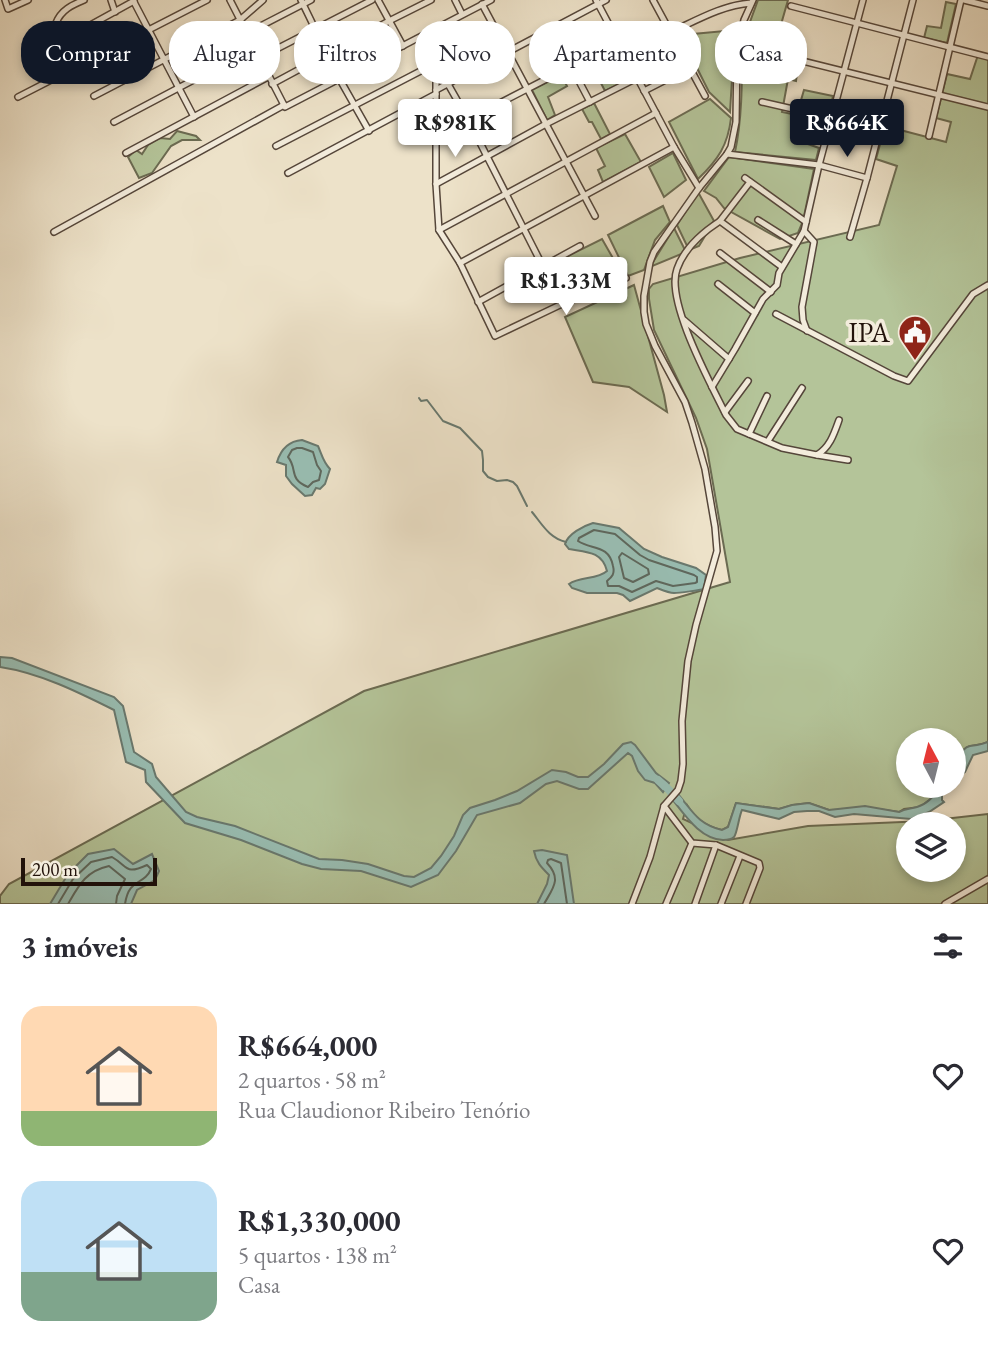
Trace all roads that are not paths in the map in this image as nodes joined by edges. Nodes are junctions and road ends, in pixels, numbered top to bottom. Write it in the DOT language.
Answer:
graph roads {
  1 [pos="5,0"];
  2 [pos="28,0"];
  3 [pos="84,0"];
  4 [pos="111,0"];
  5 [pos="207,0"];
  6 [pos="230,0"];
  7 [pos="263,0"];
  8 [pos="311,0"];
  9 [pos="372,0"];
  10 [pos="378,0"];
  11 [pos="431,0"];
  12 [pos="455,0"];
  13 [pos="491,0"];
  14 [pos="606,0"];
  15 [pos="653,0"];
  16 [pos="863,0"];
  17 [pos="913,0"];
  18 [pos="963,0"];
  19 [pos="135,1"];
  20 [pos="752,1"];
  21 [pos="302,2"];
  22 [pos="597,2"];
  23 [pos="482,4"];
  24 [pos="791,6"];
  25 [pos="988,6"];
  26 [pos="115,12"];
  27 [pos="462,14"];
  28 [pos="240,20"];
  29 [pos="389,20"];
  30 [pos="57,21"];
  31 [pos="97,21"];
  32 [pos="144,21"];
  33 [pos="268,21"];
  34 [pos="311,21"];
  35 [pos="331,21"];
  36 [pos="448,21"];
  37 [pos="491,21"];
  38 [pos="607,21"];
  39 [pos="665,21"];
  40 [pos="694,21"];
  41 [pos="744,21"];
  42 [pos="858,23"];
  43 [pos="155,26"];
  44 [pos="904,36"];
  45 [pos="415,39"];
  46 [pos="155,43"];
  47 [pos="403,46"];
  48 [pos="515,48"];
  49 [pos="951,48"];
  50 [pos="988,57"];
  51 [pos="164,60"];
  52 [pos="807,62"];
  53 [pos="515,65"];
  54 [pos="844,71"];
  55 [pos="415,74"];
  56 [pos="890,83"];
  57 [pos="44,84"];
  58 [pos="186,84"];
  59 [pos="255,84"];
  60 [pos="272,84"];
  61 [pos="327,84"];
  62 [pos="342,84"];
  63 [pos="436,84"];
  64 [pos="448,84"];
  65 [pos="537,84"];
  66 [pos="580,84"];
  67 [pos="625,84"];
  68 [pos="640,84"];
  69 [pos="658,84"];
  70 [pos="698,84"];
  71 [pos="736,84"];
  72 [pos="179,88"];
  73 [pos="528,89"];
  74 [pos="644,91"];
  75 [pos="436,92"];
  76 [pos="939,94"];
  77 [pos="94,96"];
  78 [pos="705,96"];
  79 [pos="18,97"];
  80 [pos="590,102"];
  81 [pos="762,102"];
  82 [pos="284,106"];
  83 [pos="355,106"];
  84 [pos="988,107"];
  85 [pos="656,113"];
  86 [pos="194,117"];
  87 [pos="832,118"];
  88 [pos="468,121"];
  89 [pos="114,122"];
  90 [pos="546,124"];
  91 [pos="369,131"];
  92 [pos="436,136"];
  93 [pos="929,136"];
  94 [pos="276,146"];
  95 [pos="674,147"];
  96 [pos="126,153"];
  97 [pos="727,155"];
  98 [pos="487,156"];
  99 [pos="565,161"];
  100 [pos="819,165"];
  101 [pos="288,173"];
  102 [pos="867,177"];
  103 [pos="436,184"];
  104 [pos="699,188"];
  105 [pos="505,193"];
  106 [pos="584,196"];
  107 [pos="595,216"];
  108 [pos="720,220"];
  109 [pos="758,220"];
  110 [pos="806,222"];
  111 [pos="523,228"];
  112 [pos="439,230"];
  113 [pos="804,231"];
  114 [pos="54,232"];
  115 [pos="850,237"];
  116 [pos="796,244"];
  117 [pos="580,246"];
  118 [pos="720,253"];
  119 [pos="460,262"];
  120 [pos="543,265"];
  121 [pos="782,267"];
  122 [pos="626,278"];
  123 [pos="718,284"];
  124 [pos="988,285"];
  125 [pos="771,292"];
  126 [pos="478,302"];
  127 [pos="562,304"];
  128 [pos="755,313"];
  129 [pos="776,314"];
  130 [pos="682,318"];
  131 [pos="807,331"];
  132 [pos="729,359"];
  133 [pos="748,381"];
  134 [pos="712,387"];
  135 [pos="802,388"];
  136 [pos="767,396"];
  137 [pos="724,412"];
  138 [pos="839,420"];
  139 [pos="749,434"];
  140 [pos="768,441"];
  141 [pos="817,455"];
  142 [pos="848,460"];
  143 [pos="664,806"];
  144 [pos="692,843"];
  145 [pos="716,845"];
  146 [pos="740,856"];
  147 [pos="988,879"];
  148 [pos="632,904"];
  149 [pos="666,904"];
  150 [pos="695,904"];
  151 [pos="721,904"];
  152 [pos="746,904"];
  153 [pos="945,904"];
  1 -- 2 [label="street"];
  3 -- 30 [label="street"];
  4 -- 26 [label="street"];
  5 -- 43 [label="street"];
  6 -- 28 [label="street"];
  7 -- 28 [label="street"];
  8 -- 21 [label="street"];
  9 -- 35 [label="street"];
  10 -- 29 [label="street"];
  11 -- 29 [label="street"];
  12 -- 27 [label="street"];
  13 -- 23 [label="street"];
  14 -- 22 [label="street"];
  15 -- 39 [label="street"];
  16 -- 42 [label="street"];
  17 -- 44 [label="street"];
  18 -- 25 [label="street"];
  18 -- 49 [label="street"];
  19 -- 26 [label="street"];
  19 -- 32 [label="street"];
  20 -- 40 [label="street"];
  20 -- 41 [label="street"];
  21 -- 33 [label="street"];
  21 -- 34 [label="street"];
  22 -- 38 [label="street"];
  22 -- 48 [label="street"];
  23 -- 27 [label="street"];
  23 -- 37 [label="street"];
  24 -- 42 [label="street"];
  26 -- 31 [label="street"];
  27 -- 36 [label="street"];
  28 -- 51 [label="street"];
  29 -- 47 [label="street"];
  42 -- 44 [label="street"];
  42 -- 54 [label="street"];
  44 -- 49 [label="street"];
  44 -- 56 [label="street"];
  45 -- 47 [label="street"];
  46 -- 51 [label="street"];
  49 -- 50 [label="street"];
  49 -- 76 [label="street"];
  51 -- 72 [label="street"];
  51 -- 77 [label="street"];
  52 -- 54 [label="street"];
  53 -- 73 [label="street"];
  54 -- 56 [label="street"];
  54 -- 87 [label="street"];
  55 -- 83 [label="street"];
  56 -- 76 [label="street"];
  56 -- 102 [label="street"];
  57 -- 79 [label="street"];
  58 -- 72 [label="street"];
  59 -- 86 [label="street"];
  60 -- 82 [label="street"];
  61 -- 82 [label="street"];
  62 -- 83 [label="street"];
  63 -- 75 [label="street"];
  64 -- 75 [label="street"];
  64 -- 88 [label="street"];
  65 -- 73 [label="street"];
  66 -- 80 [label="street"];
  67 -- 80 [label="street"];
  68 -- 74 [label="street"];
  69 -- 74 [label="street"];
  70 -- 78 [label="street"];
  71 -- 97 [label="street"];
  72 -- 86 [label="street"];
  72 -- 89 [label="street"];
  73 -- 88 [label="street"];
  73 -- 90 [label="street"];
  74 -- 85 [label="street"];
  75 -- 91 [label="street"];
  75 -- 92 [label="street"];
  76 -- 84 [label="street"];
  76 -- 93 [label="street"];
  80 -- 90 [label="street"];
  81 -- 87 [label="street"];
  82 -- 114 [label="street"];
  83 -- 91 [label="street"];
  83 -- 94 [label="street"];
  85 -- 95 [label="street"];
  85 -- 99 [label="street"];
  86 -- 96 [label="street"];
  87 -- 100 [label="street"];
  88 -- 92 [label="street"];
  88 -- 98 [label="street"];
  90 -- 98 [label="street"];
  90 -- 99 [label="street"];
  91 -- 101 [label="street"];
  92 -- 103 [label="street"];
  95 -- 104 [label="street"];
  95 -- 106 [label="street"];
  97 -- 100 [label="street"];
  97 -- 104 [label="street"];
  98 -- 103 [label="street"];
  98 -- 105 [label="street"];
  99 -- 105 [label="street"];
  99 -- 106 [label="street"];
  100 -- 102 [label="street"];
  100 -- 110 [label="street"];
  102 -- 115 [label="street"];
  103 -- 112 [label="street"];
  104 -- 143 [label="street"];
  105 -- 111 [label="street"];
  105 -- 112 [label="street"];
  106 -- 107 [label="street"];
  106 -- 111 [label="street"];
  108 -- 110 [label="street"];
  108 -- 121 [label="street"];
  108 -- 130 [label="street"];
  109 -- 116 [label="street"];
  110 -- 113 [label="street"];
  111 -- 119 [label="street"];
  111 -- 120 [label="street"];
  112 -- 119 [label="street"];
  113 -- 116 [label="street"];
  113 -- 131 [label="street"];
  116 -- 121 [label="street"];
  117 -- 120 [label="street"];
  118 -- 125 [label="street"];
  119 -- 126 [label="street"];
  120 -- 126 [label="street"];
  120 -- 127 [label="street"];
  121 -- 125 [label="street"];
  122 -- 127 [label="street"];
  123 -- 128 [label="street"];
  124 -- 131 [label="street"];
  125 -- 128 [label="street"];
  126 -- 127 [label="street"];
  128 -- 132 [label="street"];
  129 -- 131 [label="street"];
  130 -- 132 [label="street"];
  130 -- 134 [label="street"];
  132 -- 134 [label="street"];
  133 -- 137 [label="street"];
  134 -- 137 [label="street"];
  135 -- 140 [label="street"];
  136 -- 139 [label="street"];
  137 -- 139 [label="street"];
  138 -- 141 [label="street"];
  139 -- 140 [label="street"];
  140 -- 141 [label="street"];
  141 -- 142 [label="street"];
  143 -- 144 [label="street"];
  143 -- 148 [label="street"];
  144 -- 145 [label="street"];
  144 -- 149 [label="street"];
  145 -- 146 [label="street"];
  145 -- 150 [label="street"];
  146 -- 151 [label="street"];
  146 -- 152 [label="street"];
  147 -- 153 [label="street"];
}
